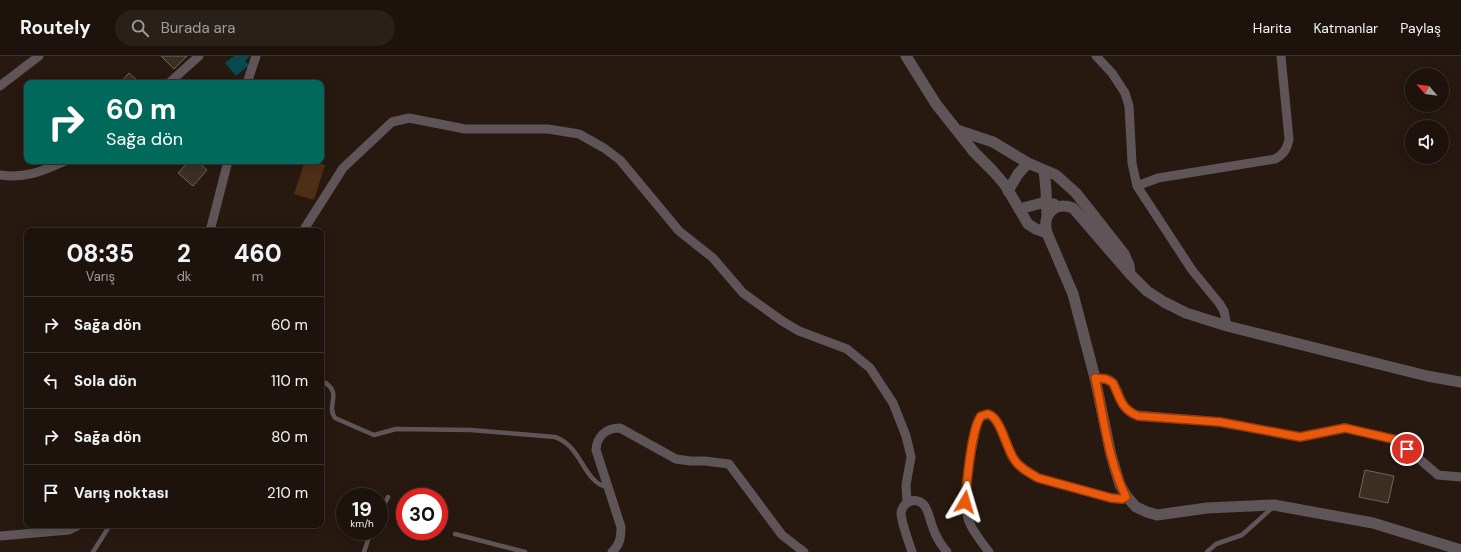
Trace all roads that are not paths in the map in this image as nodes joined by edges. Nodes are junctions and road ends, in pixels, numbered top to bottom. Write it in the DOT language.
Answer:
graph roads {
  1 [pos="40,56"];
  2 [pos="200,56"];
  3 [pos="256,56"];
  4 [pos="906,56"];
  5 [pos="1096,56"];
  6 [pos="1281,56"];
  7 [pos="172,80"];
  8 [pos="248,80"];
  9 [pos="0,86"];
  10 [pos="957,130"];
  11 [pos="1028,163"];
  12 [pos="59,164"];
  13 [pos="227,164"];
  14 [pos="1044,170"];
  15 [pos="0,175"];
  16 [pos="1137,186"];
  17 [pos="1008,191"];
  18 [pos="1046,203"];
  19 [pos="1062,206"];
  20 [pos="1019,209"];
  21 [pos="1047,216"];
  22 [pos="211,228"];
  23 [pos="305,228"];
  24 [pos="1048,233"];
  25 [pos="1130,274"];
  26 [pos="1227,326"];
  27 [pos="1095,378"];
  28 [pos="324,382"];
  29 [pos="1461,382"];
  30 [pos="1461,477"];
  31 [pos="607,487"];
  32 [pos="1126,497"];
  33 [pos="908,502"];
  34 [pos="1274,505"];
  35 [pos="73,528"];
  36 [pos="108,528"];
  37 [pos="455,534"];
  38 [pos="0,536"];
  39 [pos="368,540"];
  40 [pos="1461,550"];
  41 [pos="93,552"];
  42 [pos="364,552"];
  43 [pos="525,552"];
  44 [pos="612,552"];
  45 [pos="804,552"];
  46 [pos="912,552"];
  47 [pos="947,552"];
  48 [pos="989,552"];
  49 [pos="1207,552"];
  1 -- 9 [label="street"];
  2 -- 7 [label="street"];
  3 -- 8 [label="street"];
  4 -- 10 [label="street"];
  5 -- 16 [label="street"];
  6 -- 16 [label="street"];
  10 -- 11 [label="street"];
  10 -- 17 [label="street"];
  11 -- 14 [label="street"];
  11 -- 17 [label="street"];
  12 -- 15 [label="street"];
  13 -- 22 [label="street"];
  14 -- 18 [label="street"];
  14 -- 25 [label="street"];
  16 -- 26 [label="street"];
  17 -- 20 [label="street"];
  18 -- 19 [label="street"];
  18 -- 20 [label="street"];
  18 -- 21 [label="street"];
  19 -- 21 [label="street"];
  19 -- 25 [label="street"];
  20 -- 24 [label="street"];
  21 -- 24 [label="street"];
  23 -- 33 [label="street"];
  24 -- 27 [label="street"];
  25 -- 26 [label="street"];
  26 -- 29 [label="street"];
  27 -- 30 [label="street"];
  27 -- 32 [label="street"];
  28 -- 31 [label="lane"];
  31 -- 44 [label="street"];
  31 -- 45 [label="street"];
  32 -- 34 [label="street"];
  32 -- 48 [label="street"];
  33 -- 46 [label="street"];
  33 -- 47 [label="street"];
  34 -- 40 [label="street"];
  34 -- 49 [label="lane"];
  35 -- 38 [label="street"];
  36 -- 41 [label="lane"];
  37 -- 43 [label="lane"];
  39 -- 42 [label="lane"];
}
